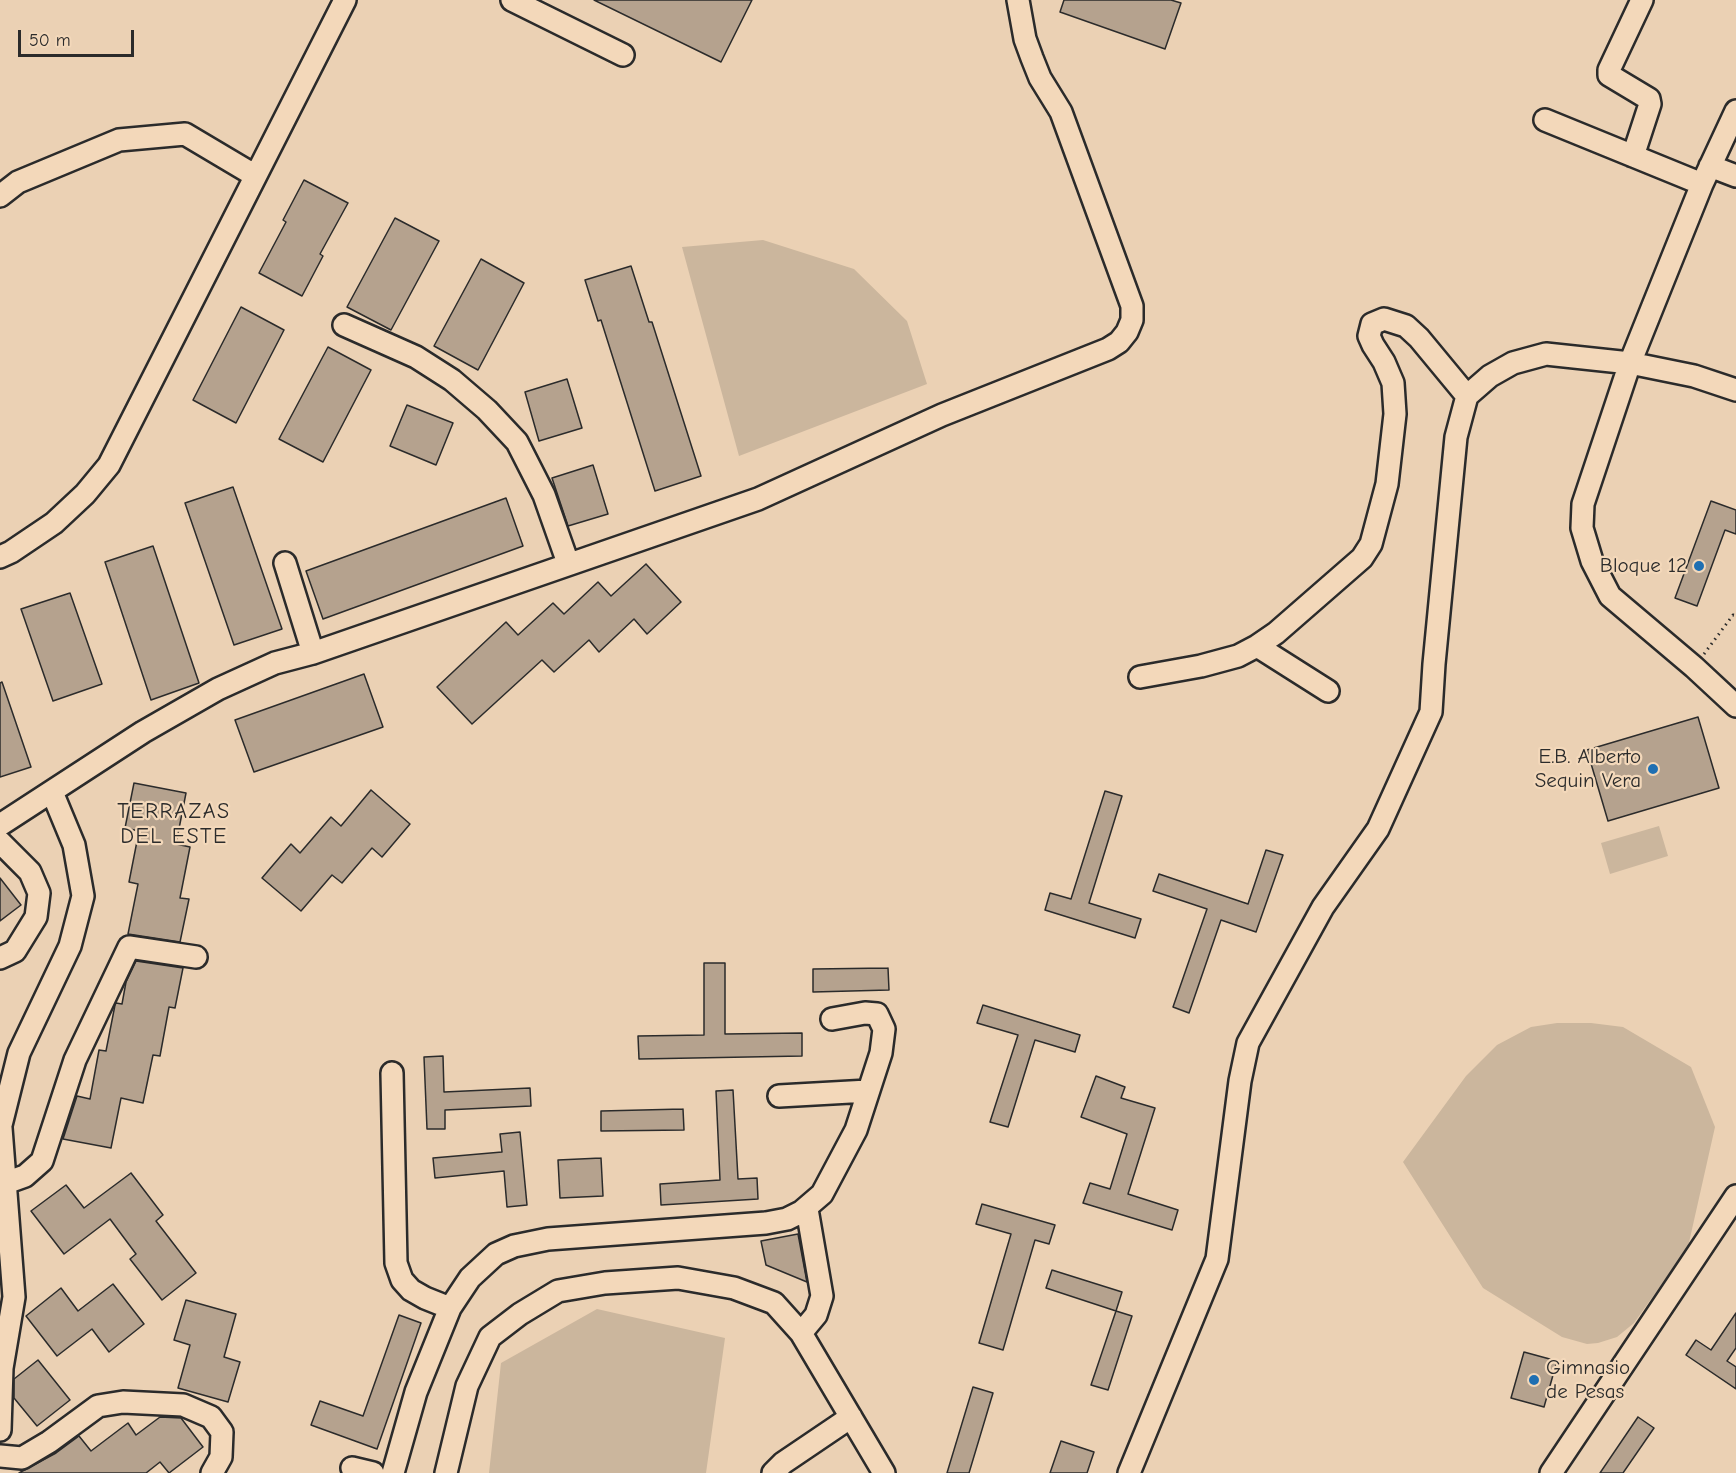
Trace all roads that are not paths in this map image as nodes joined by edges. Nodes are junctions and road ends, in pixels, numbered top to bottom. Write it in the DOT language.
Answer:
graph roads {
  1 [pos="345,0"];
  2 [pos="512,0"];
  3 [pos="1018,0"];
  4 [pos="1642,0"];
  5 [pos="623,55"];
  6 [pos="1736,111"];
  7 [pos="1545,120"];
  8 [pos="1633,156"];
  9 [pos="1706,175"];
  10 [pos="254,176"];
  11 [pos="1736,176"];
  12 [pos="0,196"];
  13 [pos="344,325"];
  14 [pos="1630,363"];
  15 [pos="1736,390"];
  16 [pos="1467,396"];
  17 [pos="0,557"];
  18 [pos="285,563"];
  19 [pos="568,563"];
  20 [pos="1257,646"];
  21 [pos="313,652"];
  22 [pos="1140,677"];
  23 [pos="1328,691"];
  24 [pos="1736,706"];
  25 [pos="52,792"];
  26 [pos="0,825"];
  27 [pos="0,843"];
  28 [pos="196,957"];
  29 [pos="0,958"];
  30 [pos="832,1019"];
  31 [pos="392,1073"];
  32 [pos="868,1091"];
  33 [pos="779,1096"];
  34 [pos="0,1128"];
  35 [pos="2,1185"];
  36 [pos="1736,1196"];
  37 [pos="807,1209"];
  38 [pos="450,1308"];
  39 [pos="801,1333"];
  40 [pos="851,1417"];
  41 [pos="0,1430"];
  42 [pos="0,1456"];
  43 [pos="352,1468"];
  44 [pos="212,1473"];
  45 [pos="373,1473"];
  46 [pos="393,1473"];
  47 [pos="446,1473"];
  48 [pos="772,1473"];
  49 [pos="884,1473"];
  50 [pos="1129,1473"];
  51 [pos="1551,1473"];
  1 -- 10 [label="street"];
  2 -- 5 [label="street"];
  3 -- 19 [label="street"];
  4 -- 8 [label="street"];
  6 -- 9 [label="street"];
  7 -- 8 [label="street"];
  8 -- 9 [label="street"];
  9 -- 11 [label="street"];
  9 -- 14 [label="street"];
  10 -- 12 [label="street"];
  10 -- 17 [label="street"];
  13 -- 19 [label="street"];
  14 -- 15 [label="street"];
  14 -- 16 [label="street"];
  14 -- 24 [label="street"];
  16 -- 20 [label="street"];
  16 -- 50 [label="street"];
  18 -- 21 [label="street"];
  19 -- 21 [label="street"];
  20 -- 22 [label="street"];
  20 -- 23 [label="street"];
  21 -- 25 [label="street"];
  25 -- 26 [label="street"];
  25 -- 34 [label="street"];
  27 -- 29 [label="street"];
  28 -- 35 [label="street"];
  30 -- 32 [label="street"];
  31 -- 38 [label="street"];
  32 -- 33 [label="street"];
  32 -- 37 [label="street"];
  34 -- 35 [label="street"];
  35 -- 41 [label="street"];
  36 -- 51 [label="street"];
  37 -- 38 [label="street"];
  37 -- 39 [label="street"];
  38 -- 46 [label="street"];
  39 -- 40 [label="street"];
  39 -- 47 [label="street"];
  40 -- 48 [label="street"];
  40 -- 49 [label="street"];
  42 -- 44 [label="street"];
  43 -- 45 [label="street"];
}
